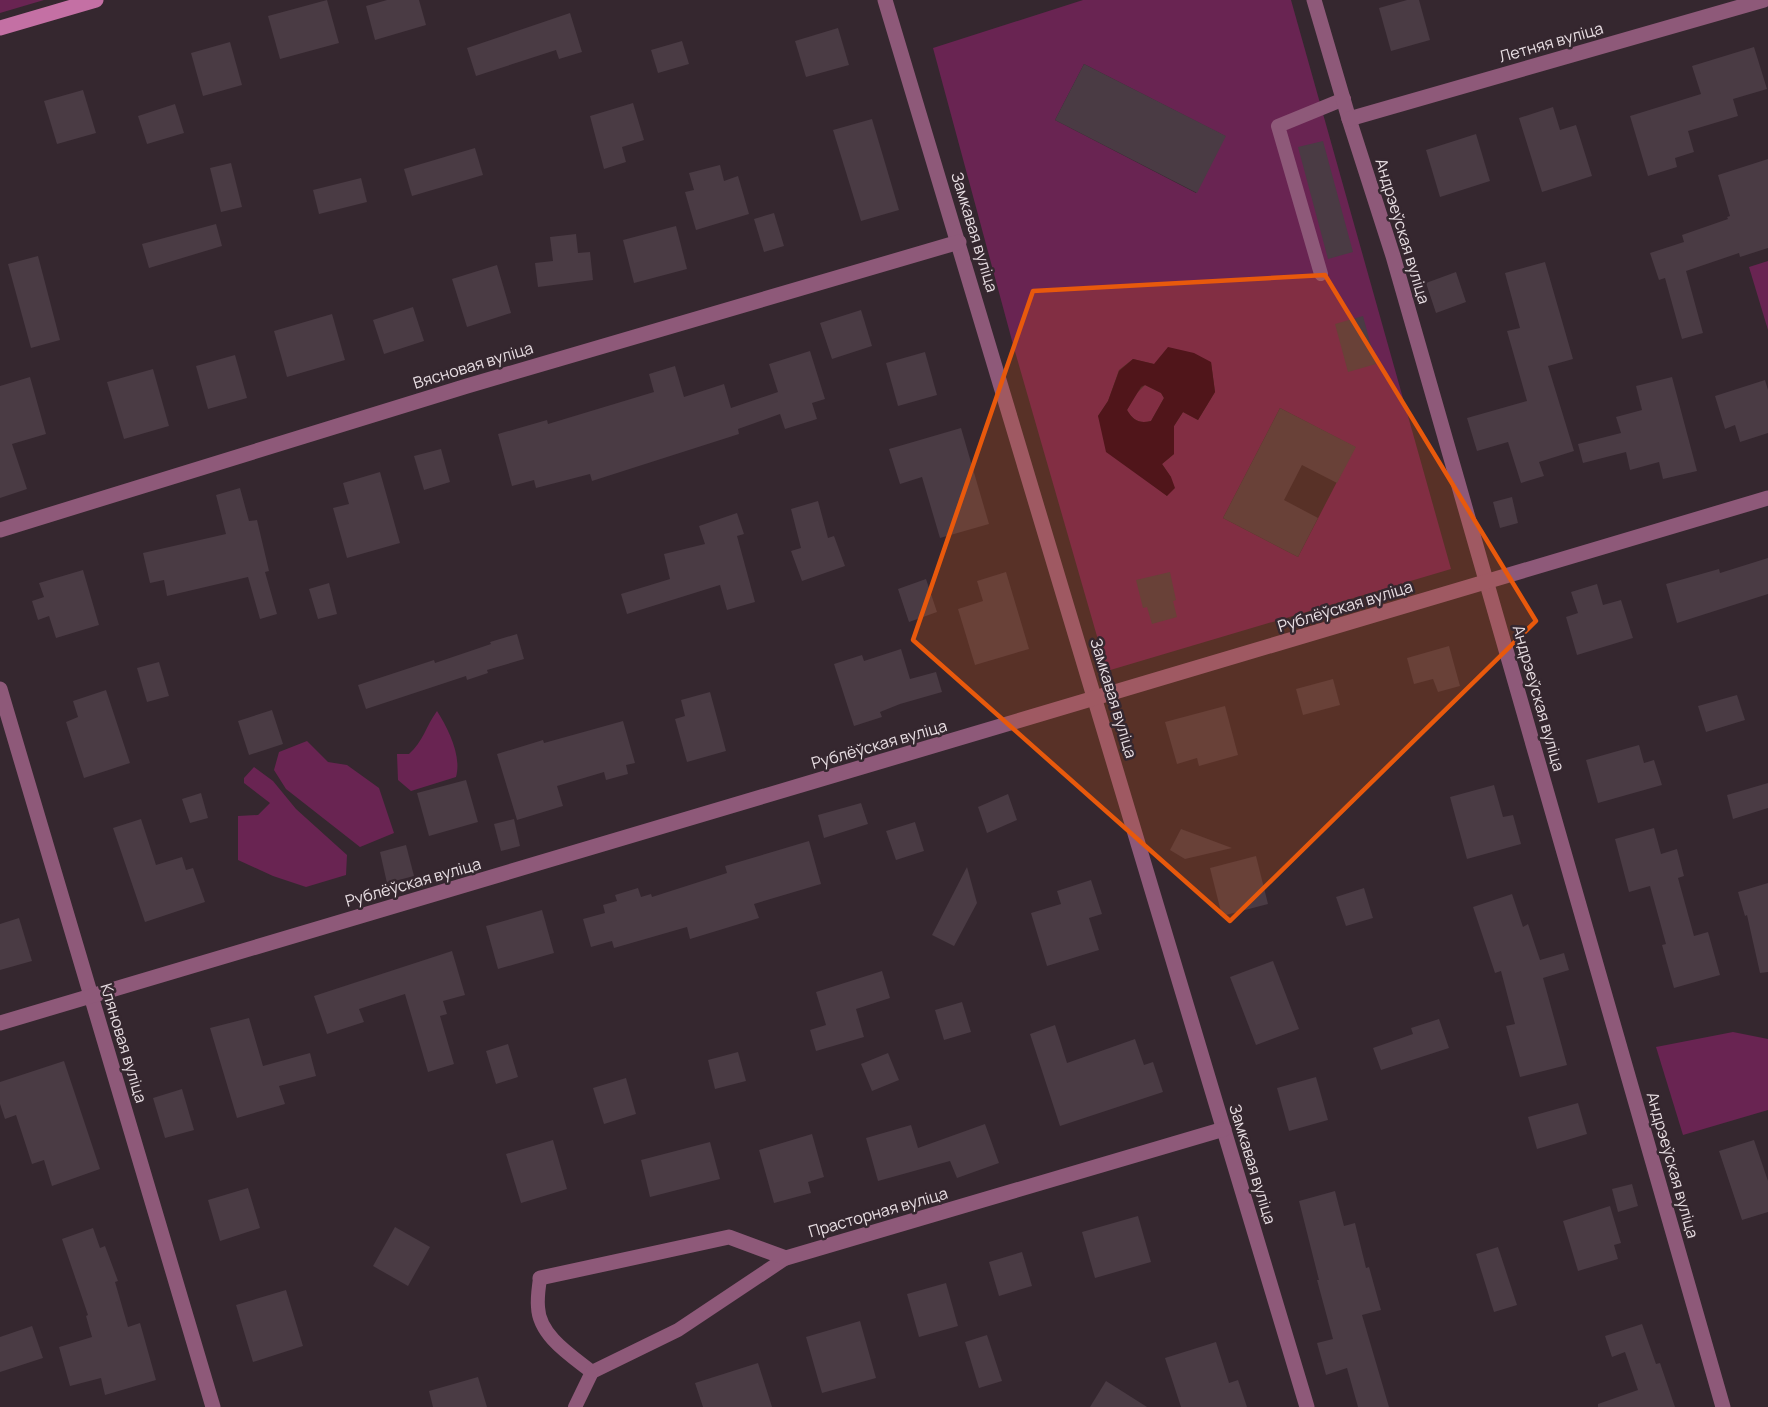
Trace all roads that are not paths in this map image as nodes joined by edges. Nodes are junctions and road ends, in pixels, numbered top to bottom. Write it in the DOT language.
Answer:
graph roads {
  1 [pos="96,0"];
  2 [pos="885,0"];
  3 [pos="1314,0"];
  4 [pos="1764,0"];
  5 [pos="0,28"];
  6 [pos="1344,99"];
  7 [pos="1349,119"];
  8 [pos="959,242"];
  9 [pos="1321,274"];
  10 [pos="1768,498"];
  11 [pos="0,530"];
  12 [pos="1487,582"];
  13 [pos="0,689"];
  14 [pos="1095,699"];
  15 [pos="91,996"];
  16 [pos="0,1023"];
  17 [pos="1224,1129"];
  18 [pos="786,1258"];
  19 [pos="540,1278"];
  20 [pos="592,1372"];
  21 [pos="213,1407"];
  22 [pos="574,1407"];
  23 [pos="1307,1407"];
  24 [pos="1724,1407"];
  1 -- 5 [label="street"];
  2 -- 8 [label="street, Замкавая вуліца"];
  3 -- 6 [label="street, Андрэеўская вуліца"];
  4 -- 7 [label="street, Летняя вуліца"];
  6 -- 7 [label="street, Андрэеўская вуліца"];
  6 -- 9 [label="lane"];
  7 -- 12 [label="street, Андрэеўская вуліца"];
  8 -- 11 [label="street, Вясновая вуліца"];
  8 -- 14 [label="street, Замкавая вуліца"];
  10 -- 12 [label="street, Рублёўская вуліца"];
  12 -- 14 [label="street, Рублёўская вуліца"];
  12 -- 24 [label="street, Андрэеўская вуліца"];
  13 -- 15 [label="street, Кляновая вуліца"];
  14 -- 15 [label="street, Рублёўская вуліца"];
  14 -- 17 [label="street, Замкавая вуліца"];
  15 -- 16 [label="street, Рублёўская вуліца"];
  15 -- 21 [label="street, Кляновая вуліца"];
  17 -- 18 [label="street, Прасторная вуліца"];
  17 -- 23 [label="street, Замкавая вуліца"];
  18 -- 19 [label="street"];
  18 -- 20 [label="lane"];
  19 -- 20 [label="lane"];
  20 -- 22 [label="lane"];
}
